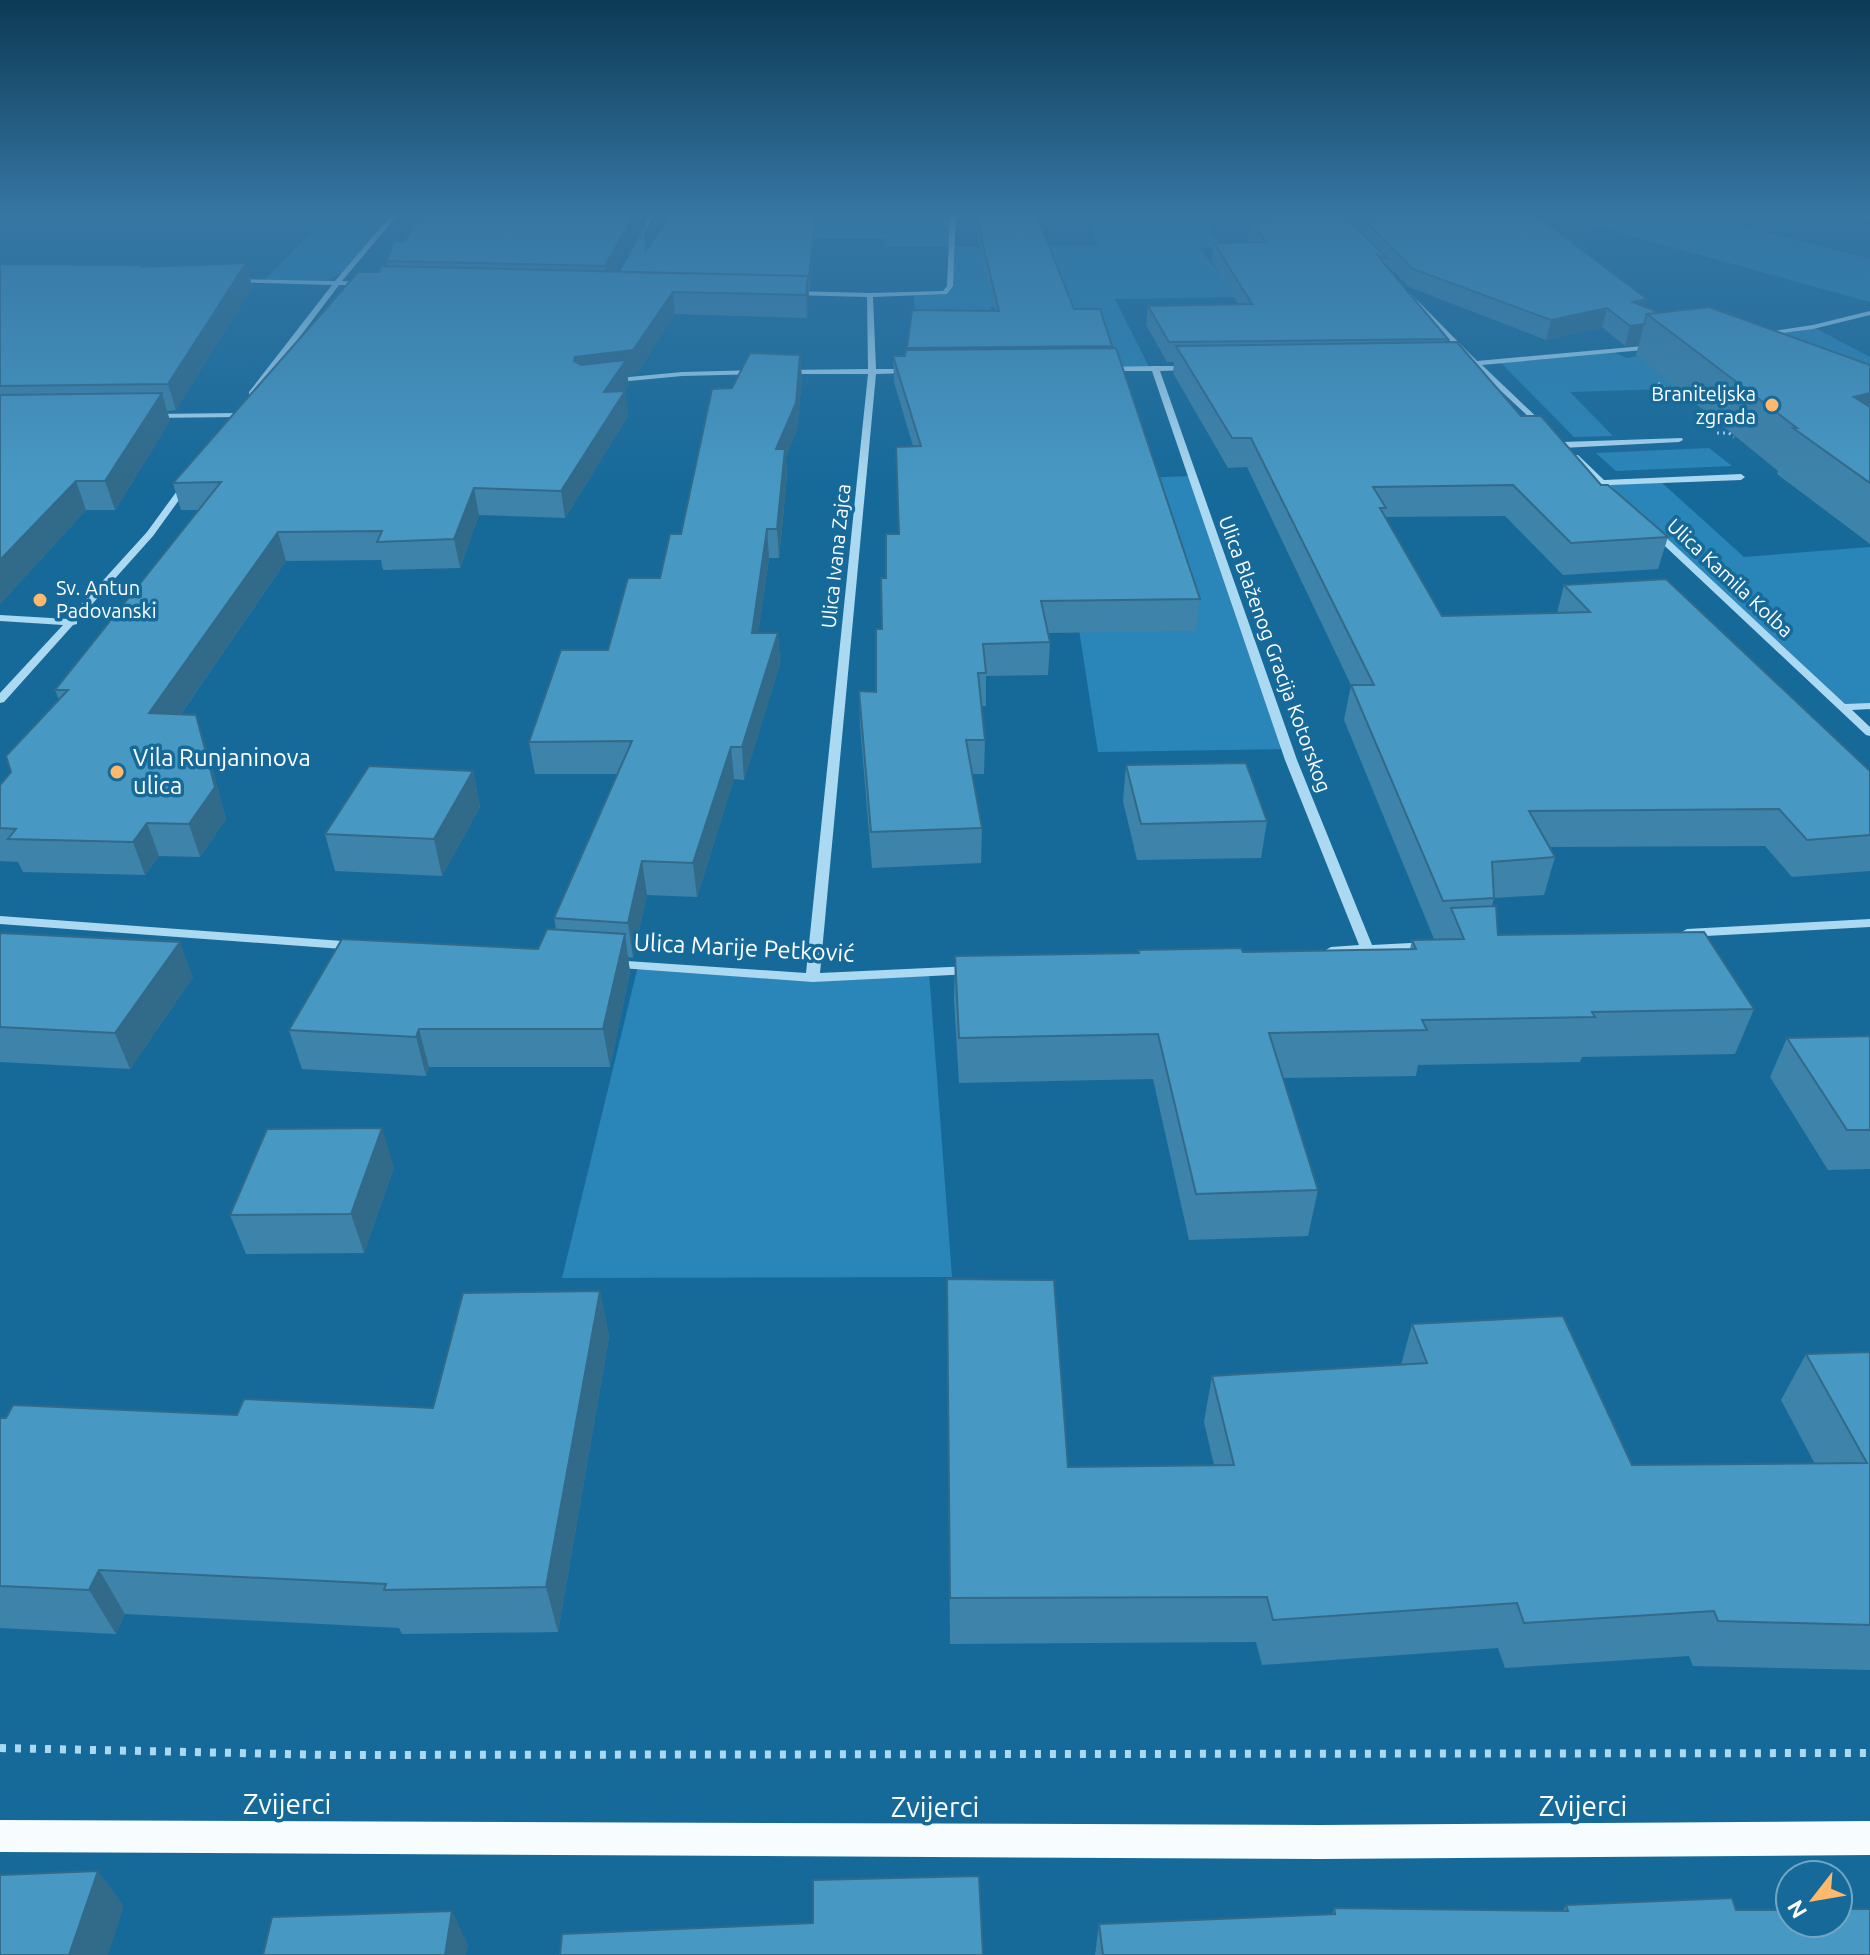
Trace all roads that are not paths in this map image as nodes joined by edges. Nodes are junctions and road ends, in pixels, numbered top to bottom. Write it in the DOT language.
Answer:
graph roads {
  1 [pos="322,302"];
  2 [pos="870,302"];
  3 [pos="1415,302"];
  4 [pos="1870,313"];
  5 [pos="1750,335"];
  6 [pos="1667,345"];
  7 [pos="1476,364"];
  8 [pos="1445,365"];
  9 [pos="1155,368"];
  10 [pos="1201,368"];
  11 [pos="1094,369"];
  12 [pos="920,371"];
  13 [pos="872,372"];
  14 [pos="596,383"];
  15 [pos="236,415"];
  16 [pos="141,416"];
  17 [pos="227,427"];
  18 [pos="1679,440"];
  19 [pos="1562,445"];
  20 [pos="193,474"];
  21 [pos="1741,477"];
  22 [pos="1602,483"];
  23 [pos="1623,503"];
  24 [pos="1644,522"];
  25 [pos="0,618"];
  26 [pos="73,622"];
  27 [pos="0,700"];
  28 [pos="1870,706"];
  29 [pos="1842,707"];
  30 [pos="1870,733"];
  31 [pos="0,920"];
  32 [pos="1870,923"];
  33 [pos="1666,934"];
  34 [pos="1446,945"];
  35 [pos="367,946"];
  36 [pos="1367,949"];
  37 [pos="1310,952"];
  38 [pos="590,962"];
  39 [pos="984,969"];
  40 [pos="813,978"];
  41 [pos="0,1836"];
  42 [pos="1870,1838"];
  1 -- 15 [label="street"];
  2 -- 13 [label="street, Ulica Ivana Zajca"];
  3 -- 7 [label="street"];
  4 -- 5 [label="street"];
  6 -- 7 [label="street"];
  7 -- 8 [label="street"];
  7 -- 19 [label="street"];
  9 -- 10 [label="street"];
  9 -- 11 [label="street"];
  9 -- 36 [label="street, Ulica Blaženog Gracija Kotorskog"];
  12 -- 13 [label="street"];
  13 -- 14 [label="street"];
  13 -- 40 [label="street, Ulica Ivana Zajca"];
  15 -- 16 [label="street"];
  15 -- 17 [label="street"];
  18 -- 19 [label="street"];
  19 -- 22 [label="street"];
  20 -- 26 [label="street"];
  21 -- 22 [label="street"];
  22 -- 23 [label="street"];
  24 -- 29 [label="street, Ulica Kamila Kolba"];
  25 -- 26 [label="street"];
  26 -- 27 [label="street"];
  28 -- 29 [label="street"];
  29 -- 30 [label="street, Ulica Kamila Kolba"];
  31 -- 35 [label="street"];
  32 -- 33 [label="street"];
  34 -- 36 [label="street"];
  36 -- 37 [label="street"];
  38 -- 40 [label="street, Ulica Marije Petković"];
  39 -- 40 [label="street, Ulica Marije Petković"];
  41 -- 42 [label="main road, Zvijerci"];
}
